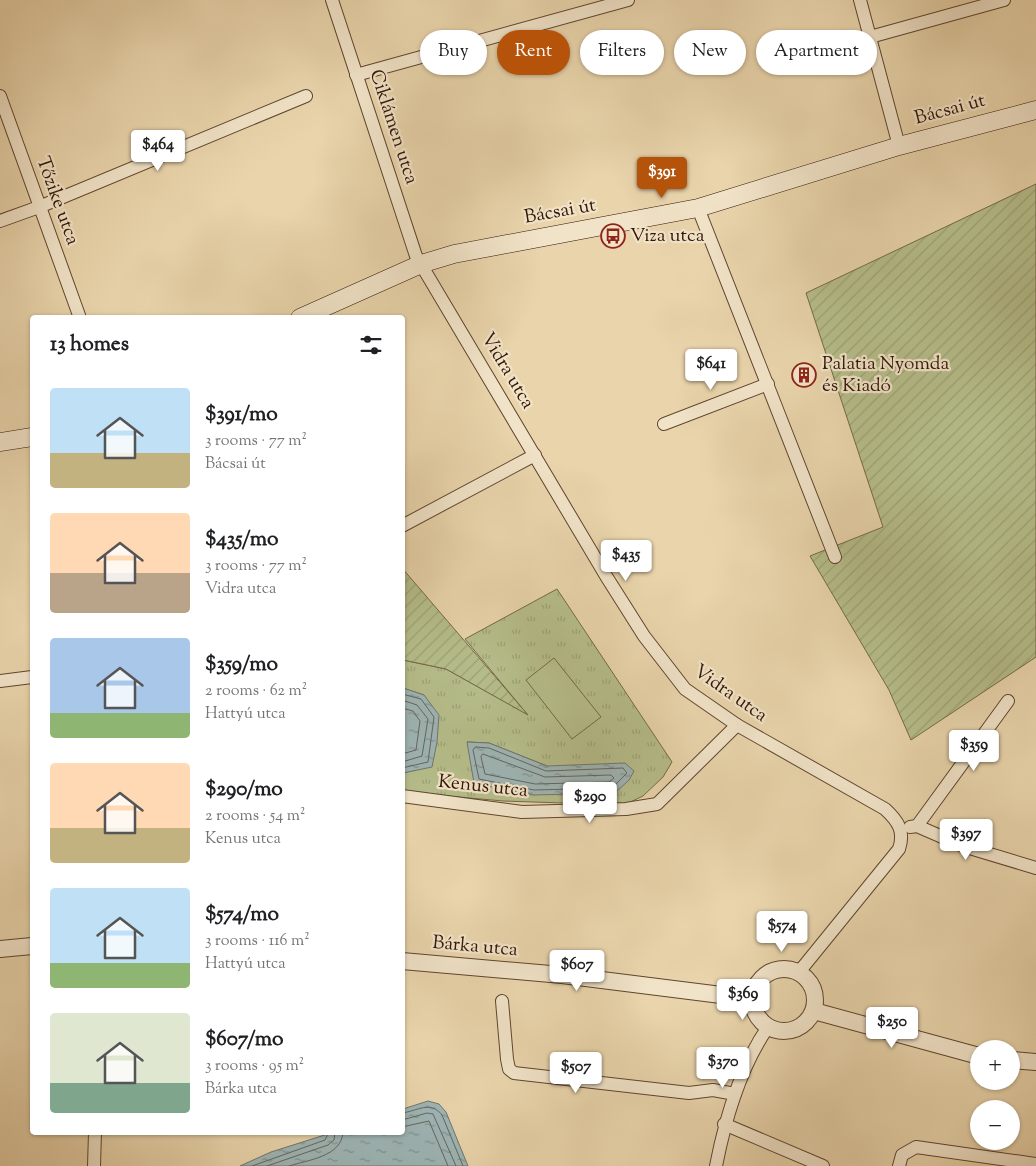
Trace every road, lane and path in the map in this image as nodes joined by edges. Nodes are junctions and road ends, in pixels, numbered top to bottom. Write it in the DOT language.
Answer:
graph roads {
  1 [pos="332,0"];
  2 [pos="628,0"];
  3 [pos="860,0"];
  4 [pos="1004,0"];
  5 [pos="868,30"];
  6 [pos="877,35"];
  7 [pos="877,63"];
  8 [pos="356,76"];
  9 [pos="0,96"];
  10 [pos="306,96"];
  11 [pos="1036,110"];
  12 [pos="899,146"];
  13 [pos="39,207"];
  14 [pos="698,208"];
  15 [pos="0,221"];
  16 [pos="421,264"];
  17 [pos="79,315"];
  18 [pos="307,315"];
  19 [pos="768,384"];
  20 [pos="664,424"];
  21 [pos="30,437"];
  22 [pos="0,442"];
  23 [pos="536,455"];
  24 [pos="405,524"];
  25 [pos="835,557"];
  26 [pos="30,677"];
  27 [pos="0,681"];
  28 [pos="1008,701"];
  29 [pos="737,725"];
  30 [pos="405,796"];
  31 [pos="917,826"];
  32 [pos="900,827"];
  33 [pos="1036,868"];
  34 [pos="30,946"];
  35 [pos="0,949"];
  36 [pos="405,961"];
  37 [pos="799,972"];
  38 [pos="753,999"];
  39 [pos="502,1001"];
  40 [pos="814,1011"];
  41 [pos="768,1027"];
  42 [pos="970,1054"];
  43 [pos="1020,1061"];
  44 [pos="1036,1062"];
  45 [pos="735,1094"];
  46 [pos="724,1124"];
  47 [pos="95,1135"];
  48 [pos="1036,1164"];
  49 [pos="94,1166"];
  50 [pos="716,1166"];
  51 [pos="823,1166"];
  52 [pos="899,1166"];
  1 -- 8 [label="street, Ciklámen utca"];
  2 -- 8 [label="street"];
  3 -- 5 [label="street"];
  4 -- 6 [label="street"];
  7 -- 12 [label="street"];
  8 -- 16 [label="street, Ciklámen utca"];
  9 -- 13 [label="street, Tőzike utca"];
  10 -- 13 [label="street"];
  11 -- 12 [label="main road, Bácsai út"];
  12 -- 14 [label="main road, Bácsai út"];
  13 -- 15 [label="street"];
  13 -- 17 [label="street, Tőzike utca"];
  14 -- 16 [label="main road, Bácsai út"];
  14 -- 19 [label="street"];
  16 -- 18 [label="main road, Bácsai út"];
  16 -- 23 [label="street, Vidra utca"];
  19 -- 20 [label="street"];
  19 -- 25 [label="street"];
  21 -- 22 [label="main road"];
  23 -- 24 [label="street"];
  23 -- 29 [label="street, Vidra utca"];
  26 -- 27 [label="street"];
  28 -- 31 [label="street"];
  29 -- 30 [label="street, Kenus utca"];
  29 -- 32 [label="street, Vidra utca"];
  31 -- 32 [label="street"];
  31 -- 33 [label="street"];
  32 -- 37 [label="street"];
  34 -- 35 [label="street"];
  36 -- 38 [label="street, Bárka utca"];
  37 -- 38 [label="street"];
  37 -- 40 [label="street"];
  38 -- 41 [label="street"];
  39 -- 45 [label="street"];
  40 -- 41 [label="street"];
  40 -- 42 [label="street"];
  41 -- 45 [label="street"];
  43 -- 44 [label="street"];
  45 -- 46 [label="street"];
  46 -- 50 [label="street"];
  46 -- 51 [label="street"];
  47 -- 49 [label="street"];
  48 -- 52 [label="street"];
}
